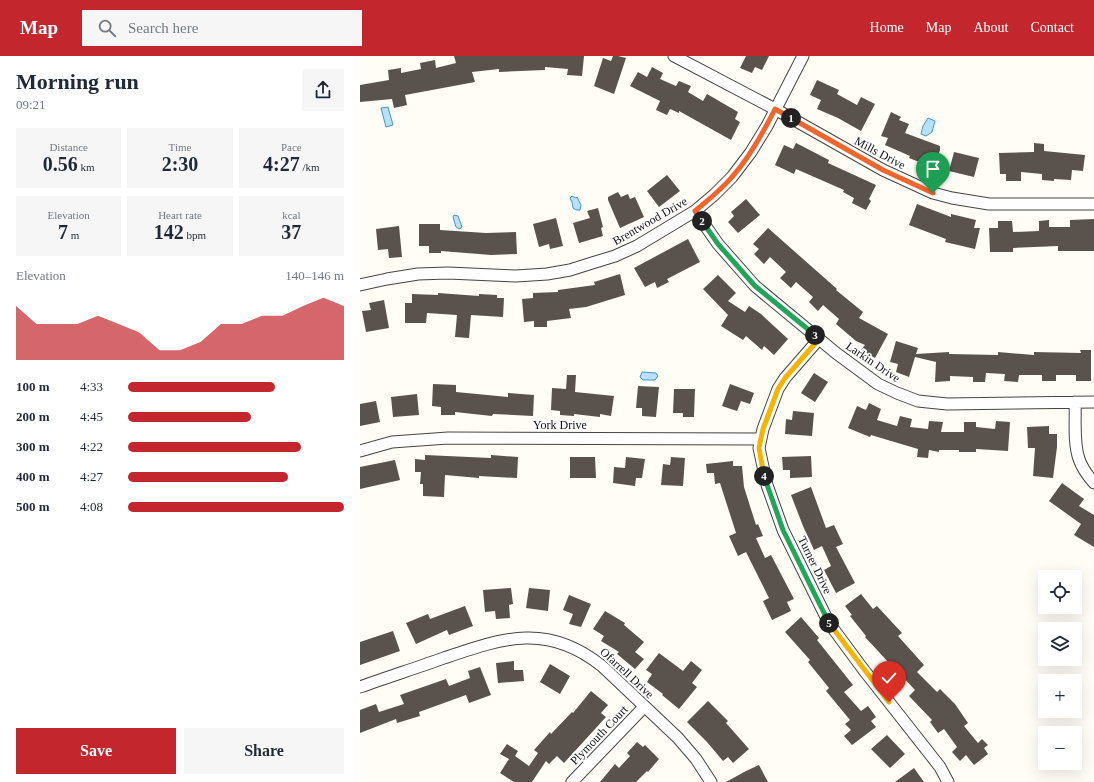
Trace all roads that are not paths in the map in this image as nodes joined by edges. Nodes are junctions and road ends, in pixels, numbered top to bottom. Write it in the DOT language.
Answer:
graph roads {
  1 [pos="674,56"];
  2 [pos="803,56"];
  3 [pos="775,109"];
  4 [pos="1094,204"];
  5 [pos="695,211"];
  6 [pos="360,285"];
  7 [pos="819,339"];
  8 [pos="1075,402"];
  9 [pos="1094,402"];
  10 [pos="761,439"];
  11 [pos="360,451"];
  12 [pos="1094,483"];
  13 [pos="360,686"];
  14 [pos="644,707"];
  15 [pos="572,782"];
  16 [pos="711,782"];
  17 [pos="948,782"];
  1 -- 3 [label="street, Mills Drive"];
  2 -- 3 [label="street, Brentwood Drive"];
  3 -- 4 [label="street, Mills Drive"];
  3 -- 5 [label="street, Brentwood Drive"];
  5 -- 6 [label="street, Brentwood Drive"];
  5 -- 7 [label="street, Larkin Drive"];
  7 -- 8 [label="street, Larkin Drive"];
  7 -- 10 [label="street, Turner Drive"];
  8 -- 9 [label="street, Larkin Drive"];
  8 -- 12 [label="street"];
  10 -- 11 [label="street, York Drive"];
  10 -- 17 [label="street, Turner Drive"];
  13 -- 14 [label="street, Ofarrell Drive"];
  14 -- 15 [label="street, Plymouth Court"];
  14 -- 16 [label="street, Ofarrell Drive"];
}
